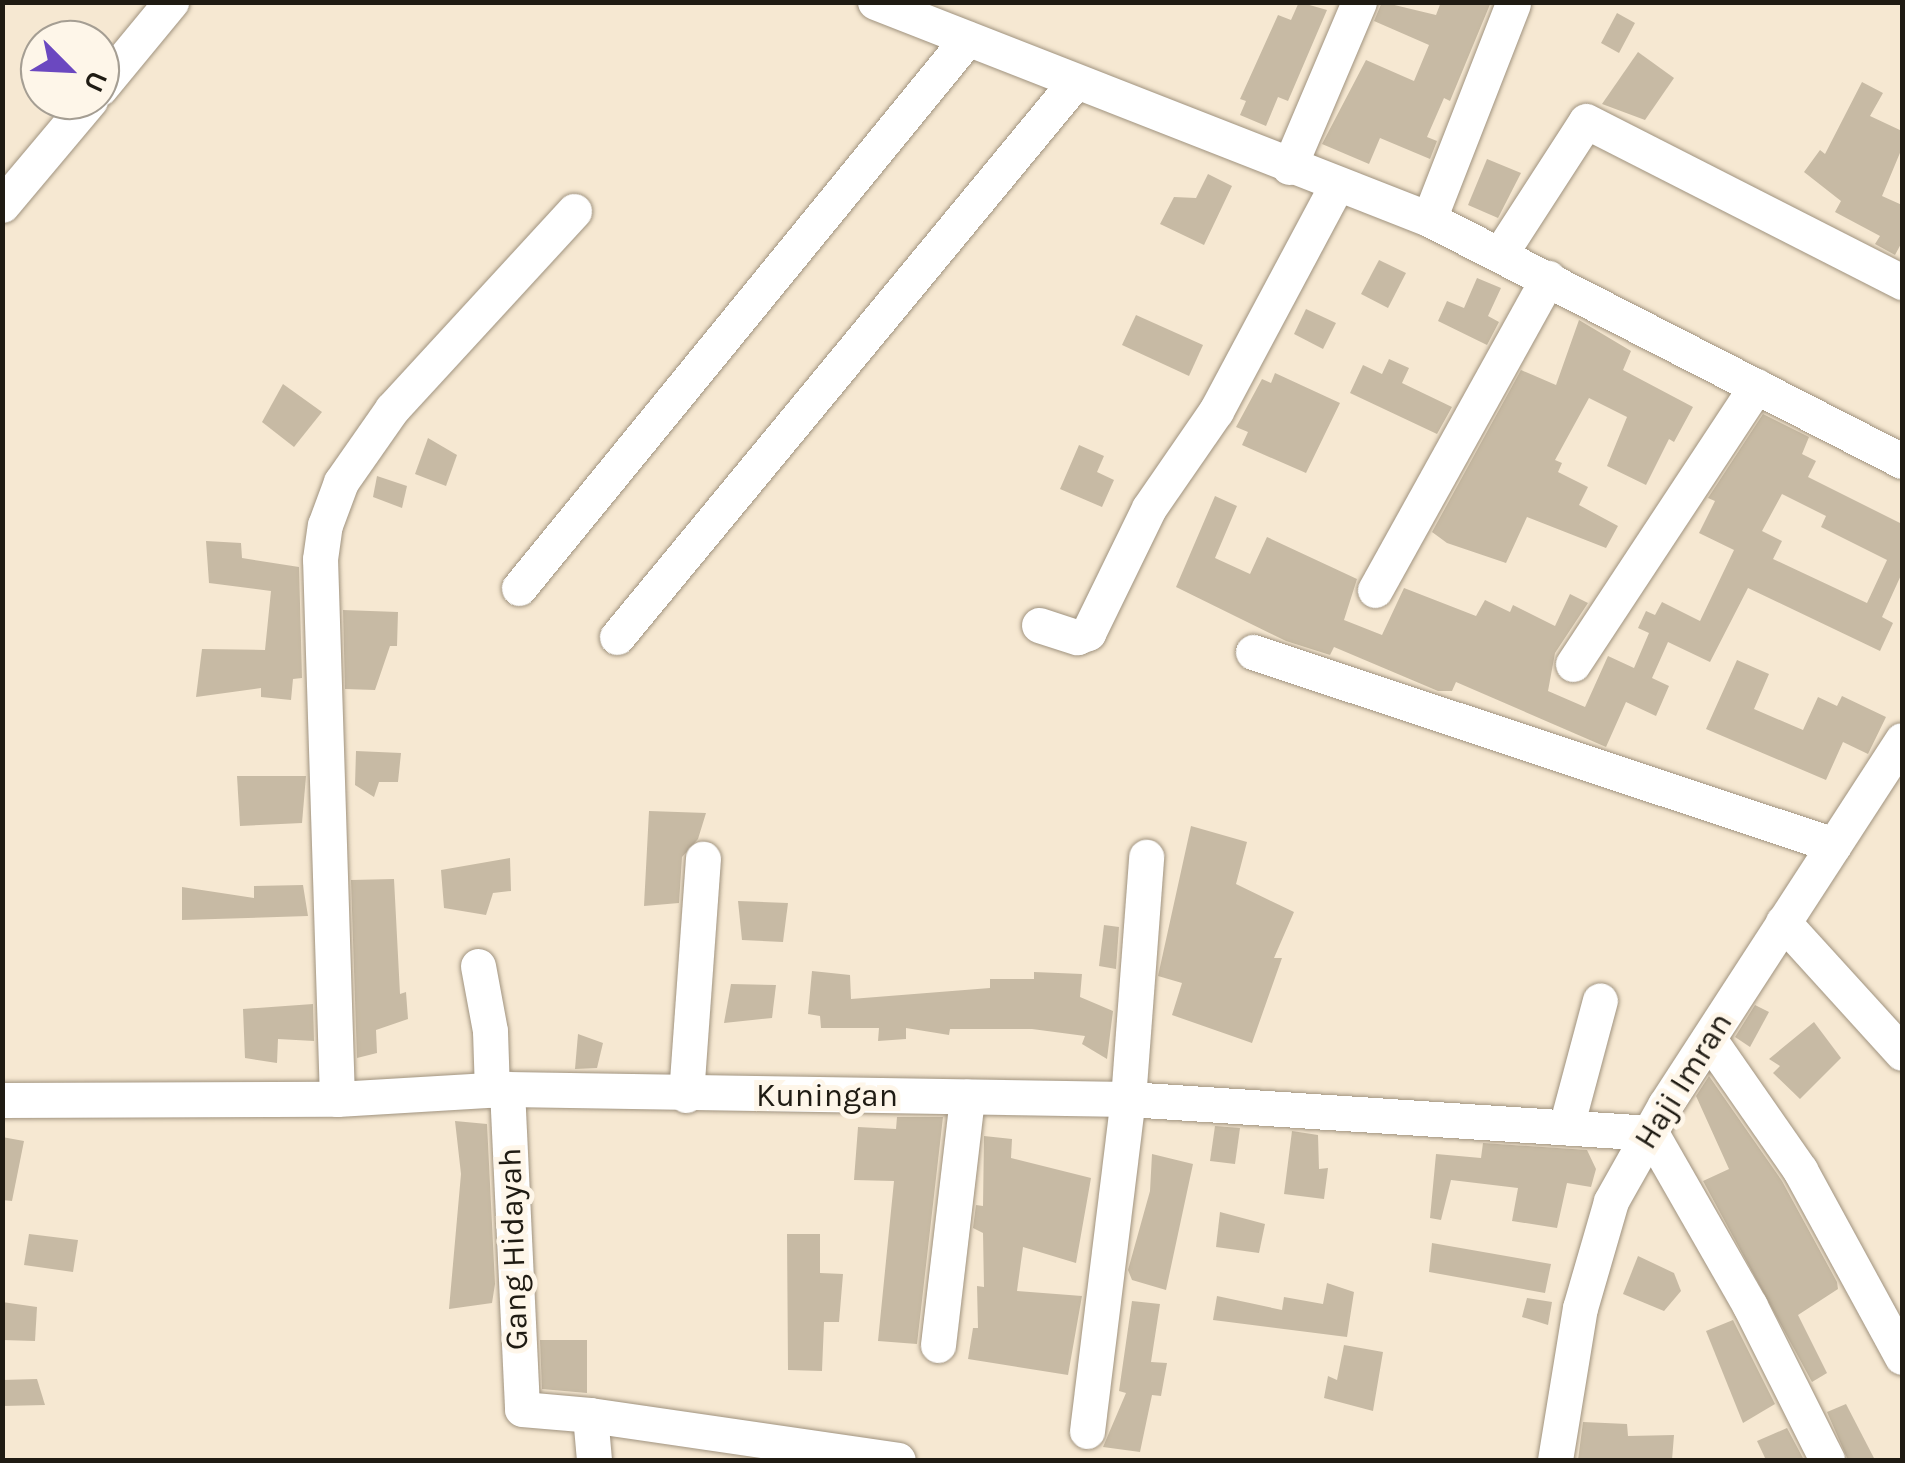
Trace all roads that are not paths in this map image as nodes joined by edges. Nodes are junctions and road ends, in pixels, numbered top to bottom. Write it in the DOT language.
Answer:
graph roads {
  1 [pos="171,2"];
  2 [pos="875,2"];
  3 [pos="1359,2"];
  4 [pos="1513,4"];
  5 [pos="967,39"];
  6 [pos="120,64"];
  7 [pos="1075,82"];
  8 [pos="73,120"];
  9 [pos="1288,167"];
  10 [pos="1336,186"];
  11 [pos="2,205"];
  12 [pos="574,212"];
  13 [pos="1429,219"];
  14 [pos="1500,254"];
  15 [pos="1548,278"];
  16 [pos="1902,282"];
  17 [pos="1756,386"];
  18 [pos="1902,461"];
  19 [pos="519,588"];
  20 [pos="1376,590"];
  21 [pos="1038,625"];
  22 [pos="617,637"];
  23 [pos="1252,652"];
  24 [pos="1573,664"];
  25 [pos="1902,740"];
  26 [pos="1834,845"];
  27 [pos="1146,857"];
  28 [pos="703,859"];
  29 [pos="1783,922"];
  30 [pos="478,966"];
  31 [pos="1600,1000"];
  32 [pos="1709,1039"];
  33 [pos="1902,1054"];
  34 [pos="499,1089"];
  35 [pos="686,1095"];
  36 [pos="967,1097"];
  37 [pos="337,1099"];
  38 [pos="1128,1099"];
  39 [pos="2,1100"];
  40 [pos="1566,1127"];
  41 [pos="1651,1133"];
  42 [pos="938,1345"];
  43 [pos="1902,1357"];
  44 [pos="590,1415"];
  45 [pos="1087,1431"];
  46 [pos="882,1459"];
  47 [pos="594,1460"];
  48 [pos="1555,1460"];
  49 [pos="1826,1460"];
  1 -- 6 [label="street"];
  2 -- 5 [label="street"];
  3 -- 9 [label="street"];
  4 -- 13 [label="street"];
  5 -- 7 [label="street"];
  5 -- 19 [label="street"];
  7 -- 9 [label="street"];
  7 -- 22 [label="street"];
  8 -- 11 [label="street"];
  9 -- 10 [label="street"];
  10 -- 13 [label="street"];
  10 -- 21 [label="street"];
  12 -- 37 [label="street"];
  13 -- 14 [label="street"];
  14 -- 15 [label="street"];
  14 -- 16 [label="street"];
  15 -- 17 [label="street"];
  15 -- 20 [label="street"];
  17 -- 18 [label="street"];
  17 -- 24 [label="street"];
  23 -- 26 [label="street"];
  25 -- 26 [label="street, Haji Imran"];
  26 -- 29 [label="street, Haji Imran"];
  27 -- 38 [label="street"];
  28 -- 35 [label="street"];
  29 -- 32 [label="street, Haji Imran"];
  29 -- 33 [label="street"];
  30 -- 34 [label="street, Gang Hidayah"];
  31 -- 40 [label="street"];
  32 -- 41 [label="street, Haji Imran"];
  32 -- 43 [label="street"];
  34 -- 35 [label="street, Kuningan"];
  34 -- 37 [label="street, Kuningan"];
  34 -- 44 [label="street, Gang Hidayah"];
  35 -- 36 [label="street, Kuningan"];
  36 -- 38 [label="street, Kuningan"];
  36 -- 42 [label="street"];
  37 -- 39 [label="street, Kuningan"];
  38 -- 40 [label="street, Kuningan"];
  38 -- 45 [label="street"];
  40 -- 41 [label="street, Kuningan"];
  41 -- 48 [label="street, Haji Imran"];
  41 -- 49 [label="street"];
  44 -- 46 [label="street"];
  44 -- 47 [label="street"];
}
